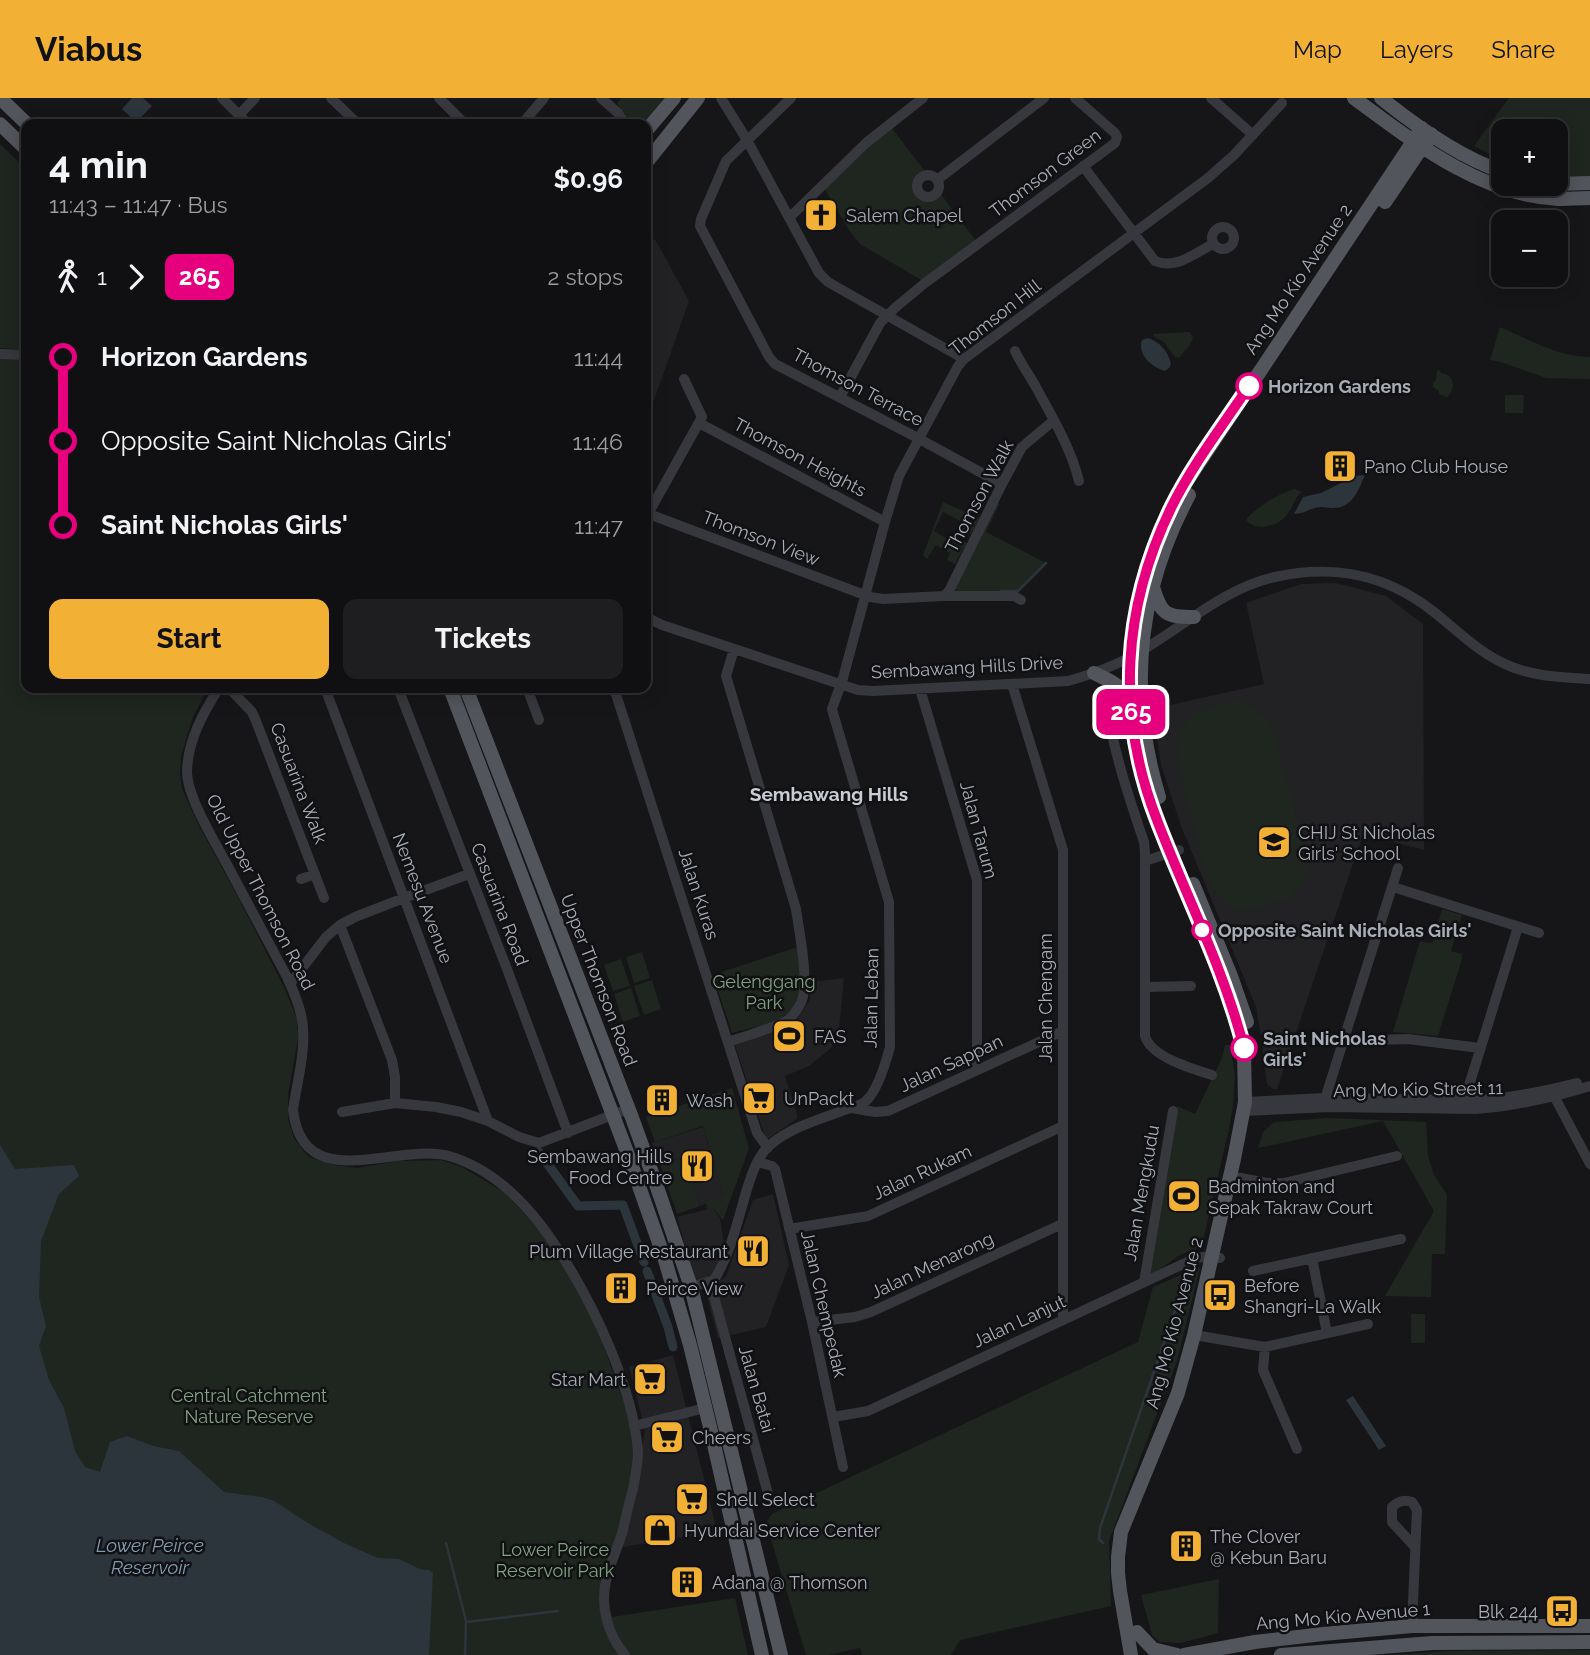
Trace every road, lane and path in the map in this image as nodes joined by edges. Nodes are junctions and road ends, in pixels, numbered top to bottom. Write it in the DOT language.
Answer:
graph roads {
  1 [pos="0,98"];
  2 [pos="222,98"];
  3 [pos="255,98"];
  4 [pos="331,98"];
  5 [pos="439,98"];
  6 [pos="544,98"];
  7 [pos="601,98"];
  8 [pos="674,98"];
  9 [pos="698,98"];
  10 [pos="720,98"];
  11 [pos="791,98"];
  12 [pos="923,98"];
  13 [pos="1044,98"];
  14 [pos="1075,98"];
  15 [pos="1210,98"];
  16 [pos="1354,98"];
  17 [pos="1381,98"];
  18 [pos="1282,103"];
  19 [pos="239,115"];
  20 [pos="22,119"];
  21 [pos="243,119"];
  22 [pos="353,119"];
  23 [pos="460,119"];
  24 [pos="526,119"];
  25 [pos="620,119"];
  26 [pos="0,124"];
  27 [pos="651,125"];
  28 [pos="1426,131"];
  29 [pos="1253,135"];
  30 [pos="747,141"];
  31 [pos="21,144"];
  32 [pos="1418,144"];
  33 [pos="651,157"];
  34 [pos="1083,166"];
  35 [pos="1491,167"];
  36 [pos="937,180"];
  37 [pos="1590,183"];
  38 [pos="1568,184"];
  39 [pos="1590,198"];
  40 [pos="789,218"];
  41 [pos="1134,234"];
  42 [pos="1213,244"];
  43 [pos="1336,265"];
  44 [pos="886,316"];
  45 [pos="1015,351"];
  46 [pos="0,354"];
  47 [pos="21,355"];
  48 [pos="964,359"];
  49 [pos="684,379"];
  50 [pos="840,397"];
  51 [pos="1053,421"];
  52 [pos="699,423"];
  53 [pos="919,439"];
  54 [pos="1079,481"];
  55 [pos="1002,484"];
  56 [pos="651,507"];
  57 [pos="651,516"];
  58 [pos="885,522"];
  59 [pos="1152,586"];
  60 [pos="1246,587"];
  61 [pos="865,596"];
  62 [pos="944,596"];
  63 [pos="1021,600"];
  64 [pos="1194,617"];
  65 [pos="651,620"];
  66 [pos="734,649"];
  67 [pos="1136,654"];
  68 [pos="1094,673"];
  69 [pos="1590,679"];
  70 [pos="841,684"];
  71 [pos="1012,684"];
  72 [pos="1590,686"];
  73 [pos="920,689"];
  74 [pos="216,693"];
  75 [pos="234,693"];
  76 [pos="327,693"];
  77 [pos="400,693"];
  78 [pos="452,693"];
  79 [pos="468,693"];
  80 [pos="529,693"];
  81 [pos="616,693"];
  82 [pos="1106,701"];
  83 [pos="1130,705"];
  84 [pos="539,720"];
  85 [pos="486,737"];
  86 [pos="471,743"];
  87 [pos="1175,852"];
  88 [pos="1145,861"];
  89 [pos="1398,867"];
  90 [pos="315,874"];
  91 [pos="469,874"];
  92 [pos="302,879"];
  93 [pos="1392,887"];
  94 [pos="324,898"];
  95 [pos="404,898"];
  96 [pos="340,925"];
  97 [pos="1518,927"];
  98 [pos="1539,933"];
  99 [pos="290,985"];
  100 [pos="1191,986"];
  101 [pos="1146,987"];
  102 [pos="1063,1031"];
  103 [pos="1343,1041"];
  104 [pos="728,1042"];
  105 [pos="1480,1048"];
  106 [pos="979,1069"];
  107 [pos="1212,1075"];
  108 [pos="1590,1079"];
  109 [pos="1590,1086"];
  110 [pos="1552,1093"];
  111 [pos="1324,1102"];
  112 [pos="395,1103"];
  113 [pos="1464,1104"];
  114 [pos="1249,1107"];
  115 [pos="850,1108"];
  116 [pos="628,1109"];
  117 [pos="1173,1111"];
  118 [pos="342,1112"];
  119 [pos="613,1115"];
  120 [pos="488,1121"];
  121 [pos="1063,1126"];
  122 [pos="568,1133"];
  123 [pos="768,1148"];
  124 [pos="1397,1156"];
  125 [pos="758,1162"];
  126 [pos="1590,1164"];
  127 [pos="1235,1177"];
  128 [pos="1062,1224"];
  129 [pos="789,1229"];
  130 [pos="1401,1238"];
  131 [pos="1216,1257"];
  132 [pos="1311,1258"];
  133 [pos="1254,1271"];
  134 [pos="1144,1282"];
  135 [pos="711,1287"];
  136 [pos="675,1292"];
  137 [pos="693,1293"];
  138 [pos="1063,1320"];
  139 [pos="812,1322"];
  140 [pos="1368,1324"];
  141 [pos="1327,1333"];
  142 [pos="1198,1336"];
  143 [pos="1265,1347"];
  144 [pos="705,1408"];
  145 [pos="833,1417"];
  146 [pos="634,1426"];
  147 [pos="1297,1450"];
  148 [pos="843,1467"];
  149 [pos="769,1497"];
  150 [pos="1415,1547"];
  151 [pos="1412,1626"];
  152 [pos="1590,1626"];
  153 [pos="1132,1634"];
  154 [pos="1590,1642"];
  155 [pos="625,1655"];
  156 [pos="762,1655"];
  157 [pos="781,1655"];
  158 [pos="1119,1655"];
  159 [pos="1131,1655"];
  160 [pos="1141,1655"];
  161 [pos="1177,1655"];
  162 [pos="1184,1655"];
  163 [pos="1280,1655"];
  1 -- 20 [label="main road"];
  2 -- 19 [label="street"];
  3 -- 19 [label="street"];
  4 -- 22 [label="street"];
  5 -- 23 [label="street"];
  6 -- 24 [label="street"];
  7 -- 25 [label="street"];
  8 -- 27 [label="main road"];
  9 -- 33 [label="main road"];
  10 -- 30 [label="street"];
  11 -- 30 [label="street"];
  12 -- 40 [label="street"];
  13 -- 36 [label="street"];
  14 -- 34 [label="street, Thomson Green"];
  15 -- 29 [label="street"];
  16 -- 32 [label="main road"];
  17 -- 28 [label="main road"];
  18 -- 29 [label="street, Thomson Hill"];
  19 -- 21 [label="street"];
  26 -- 31 [label="main road"];
  28 -- 32 [label="main road, Ang Mo Kio Avenue 2"];
  28 -- 35 [label="main road"];
  29 -- 41 [label="street, Thomson Hill"];
  30 -- 40 [label="street"];
  30 -- 50 [label="street, Thomson Terrace"];
  32 -- 39 [label="main road"];
  32 -- 43 [label="main road, Ang Mo Kio Avenue 2"];
  34 -- 41 [label="street"];
  34 -- 44 [label="street, Thomson Green"];
  37 -- 38 [label="main road"];
  40 -- 44 [label="street"];
  41 -- 42 [label="street"];
  41 -- 48 [label="street, Thomson Hill"];
  43 -- 59 [label="main road, Ang Mo Kio Avenue 2"];
  43 -- 67 [label="main road, Ang Mo Kio Avenue 2"];
  44 -- 48 [label="street"];
  44 -- 50 [label="street, Thomson Green"];
  45 -- 51 [label="street"];
  46 -- 47 [label="street"];
  48 -- 53 [label="street, Thomson Hill"];
  49 -- 52 [label="street"];
  50 -- 53 [label="street, Thomson Terrace"];
  51 -- 54 [label="street"];
  51 -- 55 [label="street, Thomson Walk"];
  52 -- 56 [label="street"];
  52 -- 58 [label="street, Thomson Heights"];
  53 -- 55 [label="street, Thomson Terrace"];
  53 -- 58 [label="street, Thomson Hill"];
  55 -- 62 [label="street, Thomson Walk"];
  57 -- 61 [label="street, Thomson View"];
  58 -- 61 [label="street, Thomson Hill"];
  59 -- 64 [label="main road"];
  59 -- 67 [label="main road, Ang Mo Kio Avenue 2"];
  60 -- 64 [label="street, Sembawang Hills Drive"];
  60 -- 69 [label="street"];
  60 -- 72 [label="street"];
  61 -- 62 [label="street"];
  61 -- 70 [label="street, Thomson Hill"];
  62 -- 63 [label="street"];
  64 -- 67 [label="street, Sembawang Hills Drive"];
  65 -- 66 [label="street, Sembawang Hills Drive"];
  66 -- 70 [label="street, Sembawang Hills Drive"];
  66 -- 104 [label="street"];
  67 -- 68 [label="street, Sembawang Hills Drive"];
  67 -- 83 [label="main road, Ang Mo Kio Avenue 2"];
  67 -- 87 [label="main road, Ang Mo Kio Avenue 2"];
  68 -- 71 [label="street, Sembawang Hills Drive"];
  68 -- 83 [label="main road"];
  70 -- 73 [label="street, Sembawang Hills Drive"];
  70 -- 115 [label="street, Jalan Leban"];
  71 -- 73 [label="street, Sembawang Hills Drive"];
  71 -- 102 [label="street, Jalan Chengam"];
  73 -- 106 [label="street, Jalan Tarum"];
  74 -- 99 [label="street, Old Upper Thomson Road"];
  75 -- 90 [label="street, Casuarina Walk"];
  76 -- 95 [label="street, Nemesu Avenue"];
  77 -- 91 [label="street, Casuarina Road"];
  78 -- 86 [label="main road, Upper Thomson Road"];
  79 -- 85 [label="main road, Upper Thomson Road"];
  80 -- 84 [label="street"];
  81 -- 104 [label="street, Jalan Kuras"];
  82 -- 88 [label="street"];
  83 -- 87 [label="main road, Ang Mo Kio Avenue 2"];
  85 -- 86 [label="main road"];
  85 -- 116 [label="main road, Upper Thomson Road"];
  86 -- 119 [label="main road, Upper Thomson Road"];
  87 -- 88 [label="street"];
  87 -- 114 [label="main road, Ang Mo Kio Avenue 2"];
  88 -- 101 [label="street"];
  89 -- 93 [label="street"];
  90 -- 92 [label="street"];
  90 -- 94 [label="street, Casuarina Walk"];
  91 -- 95 [label="street"];
  91 -- 122 [label="street, Casuarina Road"];
  93 -- 97 [label="street"];
  93 -- 103 [label="street"];
  95 -- 96 [label="street"];
  95 -- 120 [label="street, Nemesu Avenue"];
  96 -- 99 [label="street"];
  96 -- 112 [label="street"];
  97 -- 98 [label="street"];
  97 -- 105 [label="street"];
  99 -- 146 [label="street, Old Upper Thomson Road"];
  100 -- 101 [label="street"];
  101 -- 107 [label="street"];
  102 -- 106 [label="street, Jalan Sappan"];
  102 -- 121 [label="street, Jalan Chengam"];
  103 -- 105 [label="street"];
  103 -- 111 [label="street"];
  104 -- 123 [label="street, Jalan Kuras"];
  105 -- 113 [label="street"];
  106 -- 115 [label="street, Jalan Sappan"];
  108 -- 110 [label="street, Ang Mo Kio Street 11"];
  109 -- 110 [label="street, Ang Mo Kio Street 11"];
  110 -- 113 [label="street, Ang Mo Kio Street 11"];
  110 -- 126 [label="street"];
  111 -- 113 [label="street, Ang Mo Kio Street 11"];
  111 -- 114 [label="street, Ang Mo Kio Street 11"];
  112 -- 118 [label="street"];
  112 -- 120 [label="street"];
  114 -- 127 [label="main road, Ang Mo Kio Avenue 2"];
  115 -- 123 [label="street, Jalan Leban"];
  116 -- 119 [label="street"];
  116 -- 137 [label="main road, Upper Thomson Road"];
  117 -- 134 [label="street, Jalan Mengkudu"];
  119 -- 122 [label="street"];
  119 -- 136 [label="main road, Upper Thomson Road"];
  120 -- 122 [label="street"];
  121 -- 128 [label="street, Jalan Chengam"];
  121 -- 129 [label="street, Jalan Rukam"];
  123 -- 125 [label="street, Jalan Leban"];
  124 -- 127 [label="street"];
  125 -- 129 [label="street, Jalan Chempedak"];
  125 -- 135 [label="street, Jalan Leban"];
  127 -- 131 [label="main road, Ang Mo Kio Avenue 2"];
  128 -- 138 [label="street, Jalan Chengam"];
  128 -- 139 [label="street, Jalan Menarong"];
  129 -- 139 [label="street, Jalan Chempedak"];
  130 -- 132 [label="street"];
  131 -- 134 [label="street, Jalan Lanjut"];
  131 -- 142 [label="main road, Ang Mo Kio Avenue 2"];
  132 -- 133 [label="street"];
  132 -- 141 [label="street"];
  134 -- 138 [label="street, Jalan Lanjut"];
  135 -- 137 [label="street"];
  135 -- 149 [label="street, Jalan Batai"];
  136 -- 137 [label="street"];
  136 -- 144 [label="main road, Upper Thomson Road"];
  137 -- 157 [label="main road, Upper Thomson Road"];
  138 -- 145 [label="street, Jalan Lanjut"];
  139 -- 145 [label="street, Jalan Chempedak"];
  140 -- 141 [label="street"];
  141 -- 143 [label="street"];
  142 -- 143 [label="street"];
  142 -- 153 [label="main road, Ang Mo Kio Avenue 2"];
  143 -- 147 [label="street"];
  144 -- 146 [label="street"];
  144 -- 156 [label="main road, Upper Thomson Road"];
  145 -- 148 [label="street, Jalan Chempedak"];
  146 -- 155 [label="street, Old Upper Thomson Road"];
  150 -- 151 [label="street"];
  151 -- 152 [label="main road, Ang Mo Kio Avenue 1"];
  151 -- 162 [label="main road, Ang Mo Kio Avenue 1"];
  153 -- 158 [label="main road"];
  153 -- 159 [label="main road, Ang Mo Kio Avenue 2"];
  153 -- 160 [label="main road, Ang Mo Kio Avenue 2"];
  153 -- 161 [label="main road"];
  154 -- 163 [label="main road, Ang Mo Kio Avenue 1"];
}
